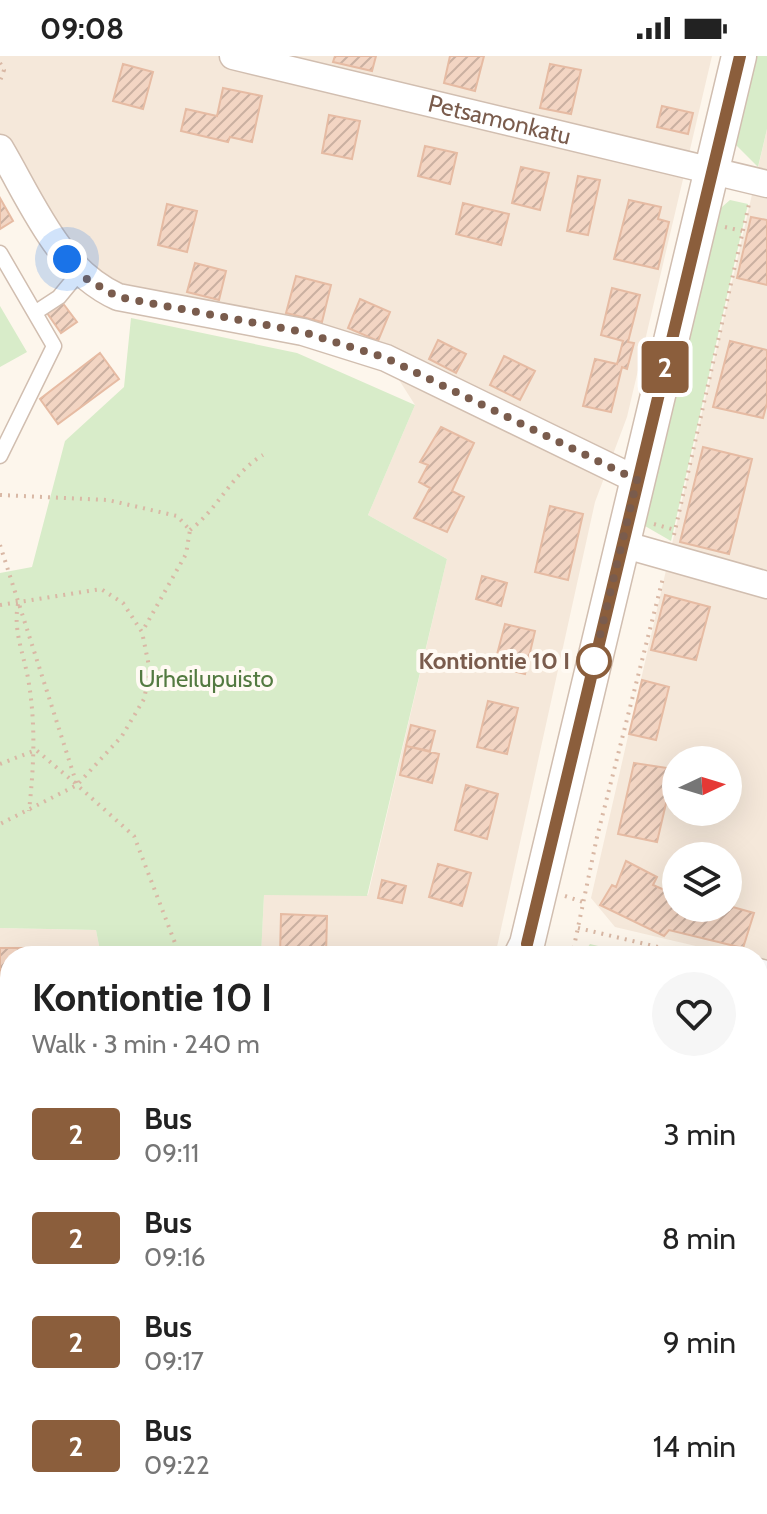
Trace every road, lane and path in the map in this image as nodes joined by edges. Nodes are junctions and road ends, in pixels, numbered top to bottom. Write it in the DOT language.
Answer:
graph roads {
  1 [pos="233,56"];
  2 [pos="739,56"];
  3 [pos="0,63"];
  4 [pos="0,81"];
  5 [pos="0,148"];
  6 [pos="712,170"];
  7 [pos="761,182"];
  8 [pos="0,253"];
  9 [pos="88,281"];
  10 [pos="36,312"];
  11 [pos="263,455"];
  12 [pos="0,456"];
  13 [pos="637,480"];
  14 [pos="0,495"];
  15 [pos="190,530"];
  16 [pos="622,544"];
  17 [pos="0,545"];
  18 [pos="669,557"];
  19 [pos="767,585"];
  20 [pos="18,602"];
  21 [pos="0,605"];
  22 [pos="142,632"];
  23 [pos="36,750"];
  24 [pos="0,764"];
  25 [pos="77,785"];
  26 [pos="29,811"];
  27 [pos="0,824"];
  28 [pos="578,928"];
  29 [pos="176,946"];
  30 [pos="527,946"];
  31 [pos="574,946"];
  32 [pos="654,946"];
  1 -- 6 [label="street, Petsamonkatu"];
  2 -- 6 [label="street"];
  3 -- 4 [label="path"];
  5 -- 9 [label="street"];
  6 -- 7 [label="street, Petsamonkatu"];
  6 -- 13 [label="street"];
  7 -- 18 [label="path"];
  8 -- 10 [label="lane"];
  9 -- 10 [label="lane"];
  9 -- 13 [label="street"];
  10 -- 12 [label="lane"];
  11 -- 15 [label="path"];
  13 -- 16 [label="street"];
  14 -- 15 [label="path"];
  15 -- 22 [label="path"];
  16 -- 18 [label="street"];
  16 -- 30 [label="street"];
  17 -- 20 [label="path"];
  18 -- 19 [label="street"];
  18 -- 28 [label="path"];
  20 -- 21 [label="path"];
  20 -- 22 [label="path"];
  20 -- 23 [label="path"];
  20 -- 25 [label="path"];
  22 -- 25 [label="path"];
  23 -- 24 [label="path"];
  23 -- 25 [label="path"];
  23 -- 26 [label="path"];
  25 -- 26 [label="path"];
  25 -- 29 [label="path"];
  26 -- 27 [label="path"];
  28 -- 31 [label="path"];
  28 -- 32 [label="path"];
}
